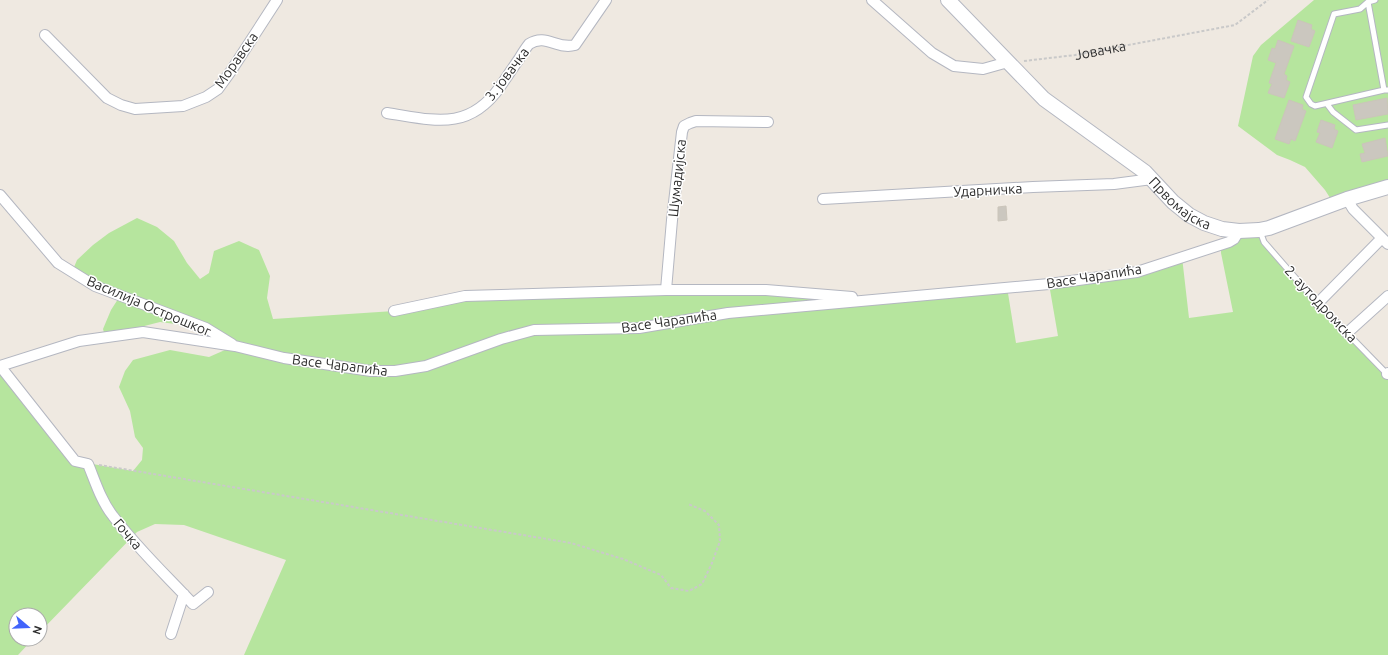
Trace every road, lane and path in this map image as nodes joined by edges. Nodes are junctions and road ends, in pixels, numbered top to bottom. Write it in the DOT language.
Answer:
graph roads {
  1 [pos="277,0"];
  2 [pos="606,0"];
  3 [pos="872,0"];
  4 [pos="948,0"];
  5 [pos="1268,0"];
  6 [pos="1375,0"];
  7 [pos="1368,2"];
  8 [pos="45,35"];
  9 [pos="1008,62"];
  10 [pos="1386,90"];
  11 [pos="1327,104"];
  12 [pos="387,113"];
  13 [pos="768,122"];
  14 [pos="1388,125"];
  15 [pos="1152,179"];
  16 [pos="1388,187"];
  17 [pos="0,195"];
  18 [pos="823,199"];
  19 [pos="1347,199"];
  20 [pos="1238,230"];
  21 [pos="1259,230"];
  22 [pos="1385,241"];
  23 [pos="666,290"];
  24 [pos="1388,296"];
  25 [pos="880,299"];
  26 [pos="1318,304"];
  27 [pos="394,311"];
  28 [pos="1347,333"];
  29 [pos="234,346"];
  30 [pos="0,366"];
  31 [pos="1388,374"];
  32 [pos="88,464"];
  33 [pos="688,504"];
  34 [pos="208,592"];
  35 [pos="184,594"];
  36 [pos="171,634"];
  1 -- 8 [label="street, Моравска"];
  2 -- 12 [label="street, 3. јовачка"];
  3 -- 9 [label="street"];
  4 -- 9 [label="main road"];
  5 -- 9 [label="path, Јовачка"];
  6 -- 7 [label="lane"];
  7 -- 10 [label="lane"];
  7 -- 11 [label="lane"];
  9 -- 15 [label="main road, Првомајска"];
  10 -- 11 [label="lane"];
  11 -- 14 [label="lane"];
  13 -- 23 [label="street, Шумадијска"];
  15 -- 18 [label="street, Ударничка"];
  15 -- 20 [label="main road, Првомајска"];
  16 -- 19 [label="main road, Првомајска"];
  17 -- 29 [label="street, Василија Острошког"];
  19 -- 21 [label="main road, Првомајска"];
  19 -- 22 [label="street"];
  20 -- 21 [label="main road, Првомајска"];
  20 -- 25 [label="street, Васе Чарапића"];
  21 -- 26 [label="lane, 2. аутодромска"];
  22 -- 26 [label="street"];
  23 -- 25 [label="street, Васе Чарапића"];
  23 -- 27 [label="street, Васе Чарапића"];
  24 -- 28 [label="street"];
  25 -- 29 [label="street, Васе Чарапића"];
  26 -- 28 [label="lane, 2. аутодромска"];
  28 -- 31 [label="lane, 2. аутодромска"];
  29 -- 30 [label="street, Васе Чарапића"];
  30 -- 32 [label="street"];
  32 -- 33 [label="path"];
  32 -- 35 [label="street, Гочка"];
  34 -- 35 [label="street, Гочка"];
  35 -- 36 [label="street"];
}
